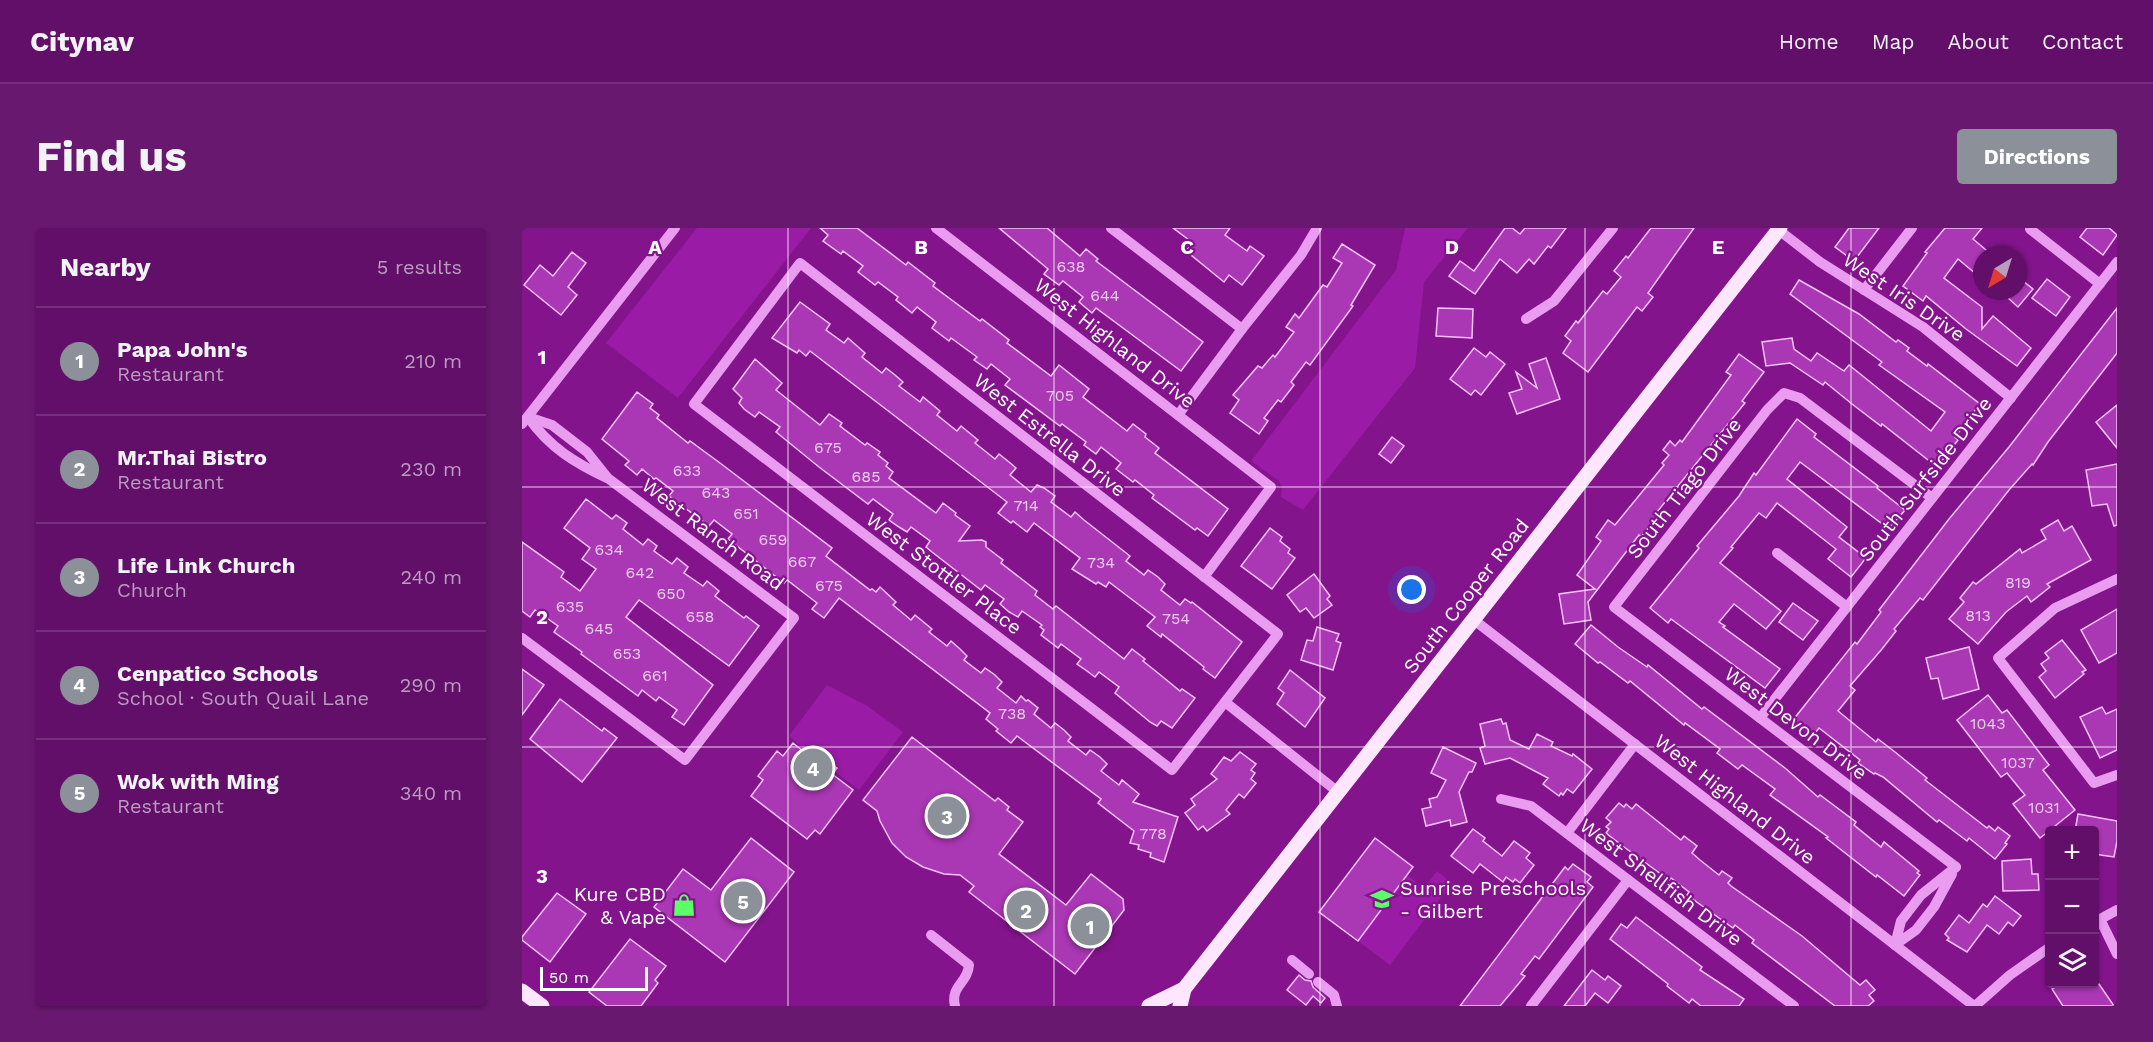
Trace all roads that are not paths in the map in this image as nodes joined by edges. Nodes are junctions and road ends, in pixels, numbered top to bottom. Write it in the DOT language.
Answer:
graph roads {
  1 [pos="675,228"];
  2 [pos="936,228"];
  3 [pos="1111,228"];
  4 [pos="1317,228"];
  5 [pos="1612,228"];
  6 [pos="1912,228"];
  7 [pos="1778,229"];
  8 [pos="2030,229"];
  9 [pos="2117,262"];
  10 [pos="2100,284"];
  11 [pos="1864,290"];
  12 [pos="1526,319"];
  13 [pos="1242,329"];
  14 [pos="2011,398"];
  15 [pos="694,404"];
  16 [pos="1178,415"];
  17 [pos="525,420"];
  18 [pos="1932,498"];
  19 [pos="1777,553"];
  20 [pos="1204,577"];
  21 [pos="2117,579"];
  22 [pos="1614,607"];
  23 [pos="1847,607"];
  24 [pos="1474,620"];
  25 [pos="522,638"];
  26 [pos="1225,702"];
  27 [pos="1760,718"];
  28 [pos="1635,744"];
  29 [pos="2117,775"];
  30 [pos="1338,792"];
  31 [pos="1502,799"];
  32 [pos="1568,833"];
  33 [pos="1956,867"];
  34 [pos="1628,880"];
  35 [pos="2117,910"];
  36 [pos="2099,919"];
  37 [pos="2099,923"];
  38 [pos="931,935"];
  39 [pos="1895,945"];
  40 [pos="2045,950"];
  41 [pos="2117,954"];
  42 [pos="1292,960"];
  43 [pos="1308,974"];
  44 [pos="1318,982"];
  45 [pos="1184,989"];
  46 [pos="522,991"];
  47 [pos="542,1006"];
  48 [pos="955,1006"];
  49 [pos="1149,1006"];
  50 [pos="1180,1006"];
  51 [pos="1337,1006"];
  52 [pos="1531,1006"];
  53 [pos="1794,1006"];
  54 [pos="1974,1006"];
  1 -- 17 [label="street"];
  2 -- 16 [label="street, West Highland Drive"];
  3 -- 13 [label="street"];
  4 -- 13 [label="street"];
  5 -- 12 [label="street"];
  6 -- 11 [label="street"];
  7 -- 11 [label="street, West Iris Drive"];
  7 -- 24 [label="main road, South Cooper Road"];
  8 -- 10 [label="street"];
  9 -- 10 [label="street, South Surfside Drive"];
  10 -- 14 [label="street, South Surfside Drive"];
  11 -- 14 [label="street, West Iris Drive"];
  13 -- 16 [label="street"];
  14 -- 18 [label="street, South Surfside Drive"];
  15 -- 20 [label="street, West Estrella Drive"];
  15 -- 26 [label="street, West Stottler Place"];
  16 -- 20 [label="street, West Highland Drive"];
  17 -- 25 [label="street, West Ranch Road"];
  18 -- 22 [label="street, South Tiago Drive"];
  18 -- 23 [label="street, South Surfside Drive"];
  19 -- 23 [label="street"];
  20 -- 26 [label="street, West Estrella Drive"];
  21 -- 29 [label="street"];
  22 -- 27 [label="street, West Devon Drive"];
  23 -- 27 [label="street, South Surfside Drive"];
  24 -- 28 [label="street, West Highland Drive"];
  24 -- 30 [label="main road, South Cooper Road"];
  26 -- 30 [label="street"];
  27 -- 33 [label="street, West Devon Drive"];
  28 -- 32 [label="street"];
  28 -- 39 [label="street, West Highland Drive"];
  30 -- 45 [label="main road, South Cooper Road"];
  31 -- 32 [label="street, West Shellfish Drive"];
  32 -- 34 [label="street, West Shellfish Drive"];
  33 -- 39 [label="street"];
  33 -- 39 [label="street"];
  34 -- 52 [label="street"];
  34 -- 53 [label="street, West Shellfish Drive"];
  35 -- 36 [label="street"];
  37 -- 41 [label="street"];
  38 -- 48 [label="street"];
  39 -- 54 [label="street, West Highland Drive"];
  40 -- 54 [label="street"];
  42 -- 43 [label="street"];
  44 -- 51 [label="street"];
  45 -- 49 [label="main road, South Cooper Road"];
  45 -- 50 [label="main road, South Cooper Road"];
  46 -- 47 [label="main road"];
}
